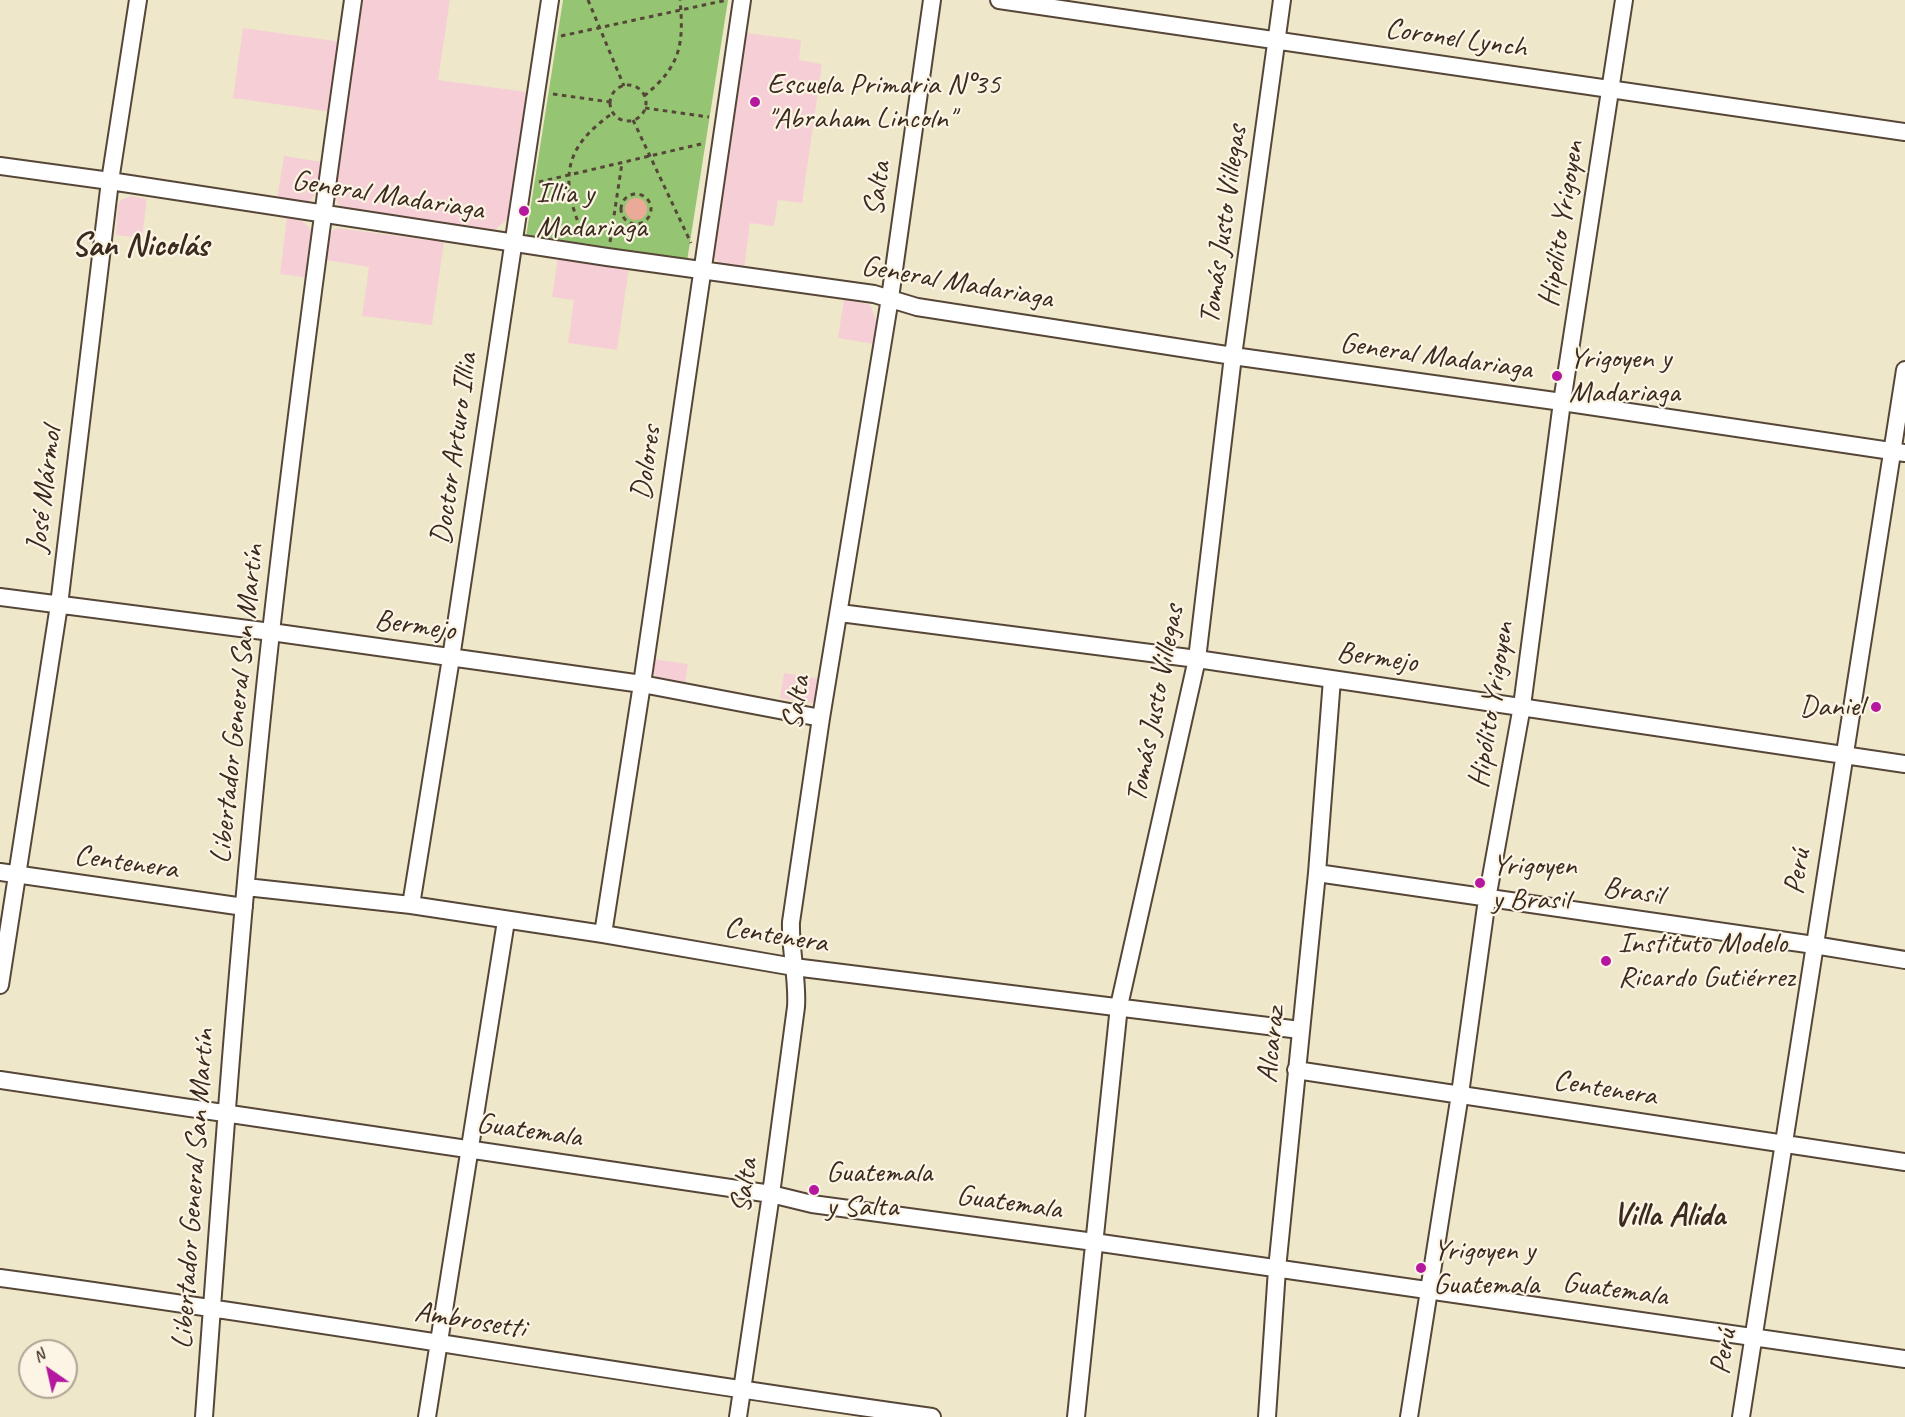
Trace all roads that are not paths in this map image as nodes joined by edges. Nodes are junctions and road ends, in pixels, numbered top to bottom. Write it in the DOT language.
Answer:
graph roads {
  1 [pos="138,0"];
  2 [pos="353,0"];
  3 [pos="550,0"];
  4 [pos="742,0"];
  5 [pos="932,0"];
  6 [pos="999,0"];
  7 [pos="1282,0"];
  8 [pos="1624,0"];
  9 [pos="1276,39"];
  10 [pos="1611,89"];
  11 [pos="1905,132"];
  12 [pos="0,166"];
  13 [pos="110,181"];
  14 [pos="323,213"];
  15 [pos="513,242"];
  16 [pos="703,269"];
  17 [pos="890,298"];
  18 [pos="1233,356"];
  19 [pos="1905,370"];
  20 [pos="1562,402"];
  21 [pos="1899,452"];
  22 [pos="0,597"];
  23 [pos="59,605"];
  24 [pos="840,614"];
  25 [pos="271,632"];
  26 [pos="451,658"];
  27 [pos="1197,659"];
  28 [pos="1332,679"];
  29 [pos="642,684"];
  30 [pos="1522,706"];
  31 [pos="821,718"];
  32 [pos="1844,754"];
  33 [pos="1905,764"];
  34 [pos="0,872"];
  35 [pos="1317,873"];
  36 [pos="19,874"];
  37 [pos="246,887"];
  38 [pos="1487,899"];
  39 [pos="411,905"];
  40 [pos="244,907"];
  41 [pos="507,921"];
  42 [pos="603,934"];
  43 [pos="1814,945"];
  44 [pos="1905,960"];
  45 [pos="794,967"];
  46 [pos="0,985"];
  47 [pos="1119,1006"];
  48 [pos="1300,1030"];
  49 [pos="1296,1070"];
  50 [pos="0,1080"];
  51 [pos="1460,1094"];
  52 [pos="226,1113"];
  53 [pos="1783,1144"];
  54 [pos="471,1150"];
  55 [pos="1905,1162"];
  56 [pos="771,1194"];
  57 [pos="1094,1242"];
  58 [pos="1277,1269"];
  59 [pos="0,1278"];
  60 [pos="1429,1291"];
  61 [pos="212,1307"];
  62 [pos="1753,1337"];
  63 [pos="439,1344"];
  64 [pos="1905,1359"];
  65 [pos="742,1391"];
  66 [pos="204,1417"];
  67 [pos="427,1417"];
  68 [pos="738,1417"];
  69 [pos="933,1417"];
  70 [pos="1076,1417"];
  71 [pos="1266,1417"];
  72 [pos="1409,1417"];
  73 [pos="1741,1417"];
  1 -- 13 [label="street, José Mármol"];
  2 -- 14 [label="street, Libertador General San Martín"];
  3 -- 15 [label="street, Doctor Arturo Illia"];
  4 -- 16 [label="street, Dolores"];
  5 -- 17 [label="street, Salta"];
  6 -- 9 [label="street, Coronel Lynch"];
  7 -- 9 [label="street, Tomás Justo Villegas"];
  8 -- 10 [label="street, Hipólito Yrigoyen"];
  9 -- 10 [label="street, Coronel Lynch"];
  9 -- 18 [label="street, Tomás Justo Villegas"];
  10 -- 11 [label="street, Coronel Lynch"];
  10 -- 20 [label="street, Hipólito Yrigoyen"];
  12 -- 13 [label="street, General Madariaga"];
  13 -- 14 [label="street, General Madariaga"];
  13 -- 23 [label="street, José Mármol"];
  14 -- 15 [label="street, General Madariaga"];
  14 -- 25 [label="street, Libertador General San Martín"];
  15 -- 16 [label="street, General Madariaga"];
  15 -- 26 [label="street, Doctor Arturo Illia"];
  16 -- 17 [label="street, General Madariaga"];
  16 -- 29 [label="street, Dolores"];
  17 -- 18 [label="street, General Madariaga"];
  17 -- 24 [label="street, Salta"];
  18 -- 20 [label="street, General Madariaga"];
  18 -- 27 [label="street, Tomás Justo Villegas"];
  19 -- 21 [label="street, Perú"];
  20 -- 21 [label="street, General Madariaga"];
  20 -- 30 [label="street, Hipólito Yrigoyen"];
  21 -- 32 [label="street, Perú"];
  22 -- 23 [label="street, Bermejo"];
  23 -- 25 [label="street, Bermejo"];
  23 -- 36 [label="street, José Mármol"];
  24 -- 27 [label="street, Bermejo"];
  24 -- 31 [label="street, Salta"];
  25 -- 26 [label="street, Bermejo"];
  25 -- 37 [label="street, Libertador General San Martín"];
  26 -- 29 [label="street, Bermejo"];
  26 -- 39 [label="street, Doctor Arturo Illia"];
  27 -- 28 [label="street, Bermejo"];
  27 -- 47 [label="street, Tomás Justo Villegas"];
  28 -- 30 [label="street, Bermejo"];
  28 -- 35 [label="street, Alcaraz"];
  29 -- 31 [label="street, Bermejo"];
  29 -- 42 [label="street, Dolores"];
  30 -- 32 [label="street, Bermejo"];
  30 -- 38 [label="street, Hipólito Yrigoyen"];
  31 -- 45 [label="street, Salta"];
  32 -- 33 [label="street, Bermejo"];
  32 -- 43 [label="street, Perú"];
  34 -- 36 [label="street, Centenera"];
  35 -- 38 [label="street, Brasil"];
  35 -- 48 [label="street, Alcaraz"];
  36 -- 40 [label="street, Centenera"];
  36 -- 46 [label="street, José Mármol"];
  37 -- 39 [label="street, Centenera"];
  37 -- 40 [label="street, Libertador General San Martín"];
  38 -- 43 [label="street, Brasil"];
  38 -- 51 [label="street, Hipólito Yrigoyen"];
  39 -- 41 [label="street, Centenera"];
  40 -- 52 [label="street, Libertador General San Martín"];
  41 -- 42 [label="street, Centenera"];
  41 -- 54 [label="street"];
  42 -- 45 [label="street, Centenera"];
  43 -- 44 [label="street, Brasil"];
  43 -- 53 [label="street, Perú"];
  45 -- 47 [label="street, Centenera"];
  45 -- 56 [label="street, Salta"];
  47 -- 48 [label="street, Centenera"];
  47 -- 57 [label="street, Tomás Justo Villegas"];
  48 -- 49 [label="street, Alcaraz"];
  49 -- 51 [label="street, Centenera"];
  49 -- 58 [label="street, Alcaraz"];
  50 -- 52 [label="street, Guatemala"];
  51 -- 53 [label="street, Centenera"];
  51 -- 60 [label="street, Hipólito Yrigoyen"];
  52 -- 54 [label="street, Guatemala"];
  52 -- 61 [label="street, Libertador General San Martín"];
  53 -- 55 [label="street, Centenera"];
  53 -- 62 [label="street, Perú"];
  54 -- 56 [label="street, Guatemala"];
  54 -- 63 [label="street"];
  56 -- 57 [label="street, Guatemala"];
  56 -- 65 [label="street, Salta"];
  57 -- 58 [label="street, Guatemala"];
  57 -- 70 [label="street, Tomás Justo Villegas"];
  58 -- 60 [label="street, Guatemala"];
  58 -- 71 [label="street, Alcaraz"];
  59 -- 61 [label="street, Ambrosetti"];
  60 -- 62 [label="street, Guatemala"];
  60 -- 72 [label="street, Hipólito Yrigoyen"];
  61 -- 63 [label="street, Ambrosetti"];
  61 -- 66 [label="street, Libertador General San Martín"];
  62 -- 64 [label="street, Guatemala"];
  62 -- 73 [label="street, Perú"];
  63 -- 65 [label="street, Ambrosetti"];
  63 -- 67 [label="street"];
  65 -- 68 [label="street, Salta"];
  65 -- 69 [label="street, Ambrosetti"];
}
